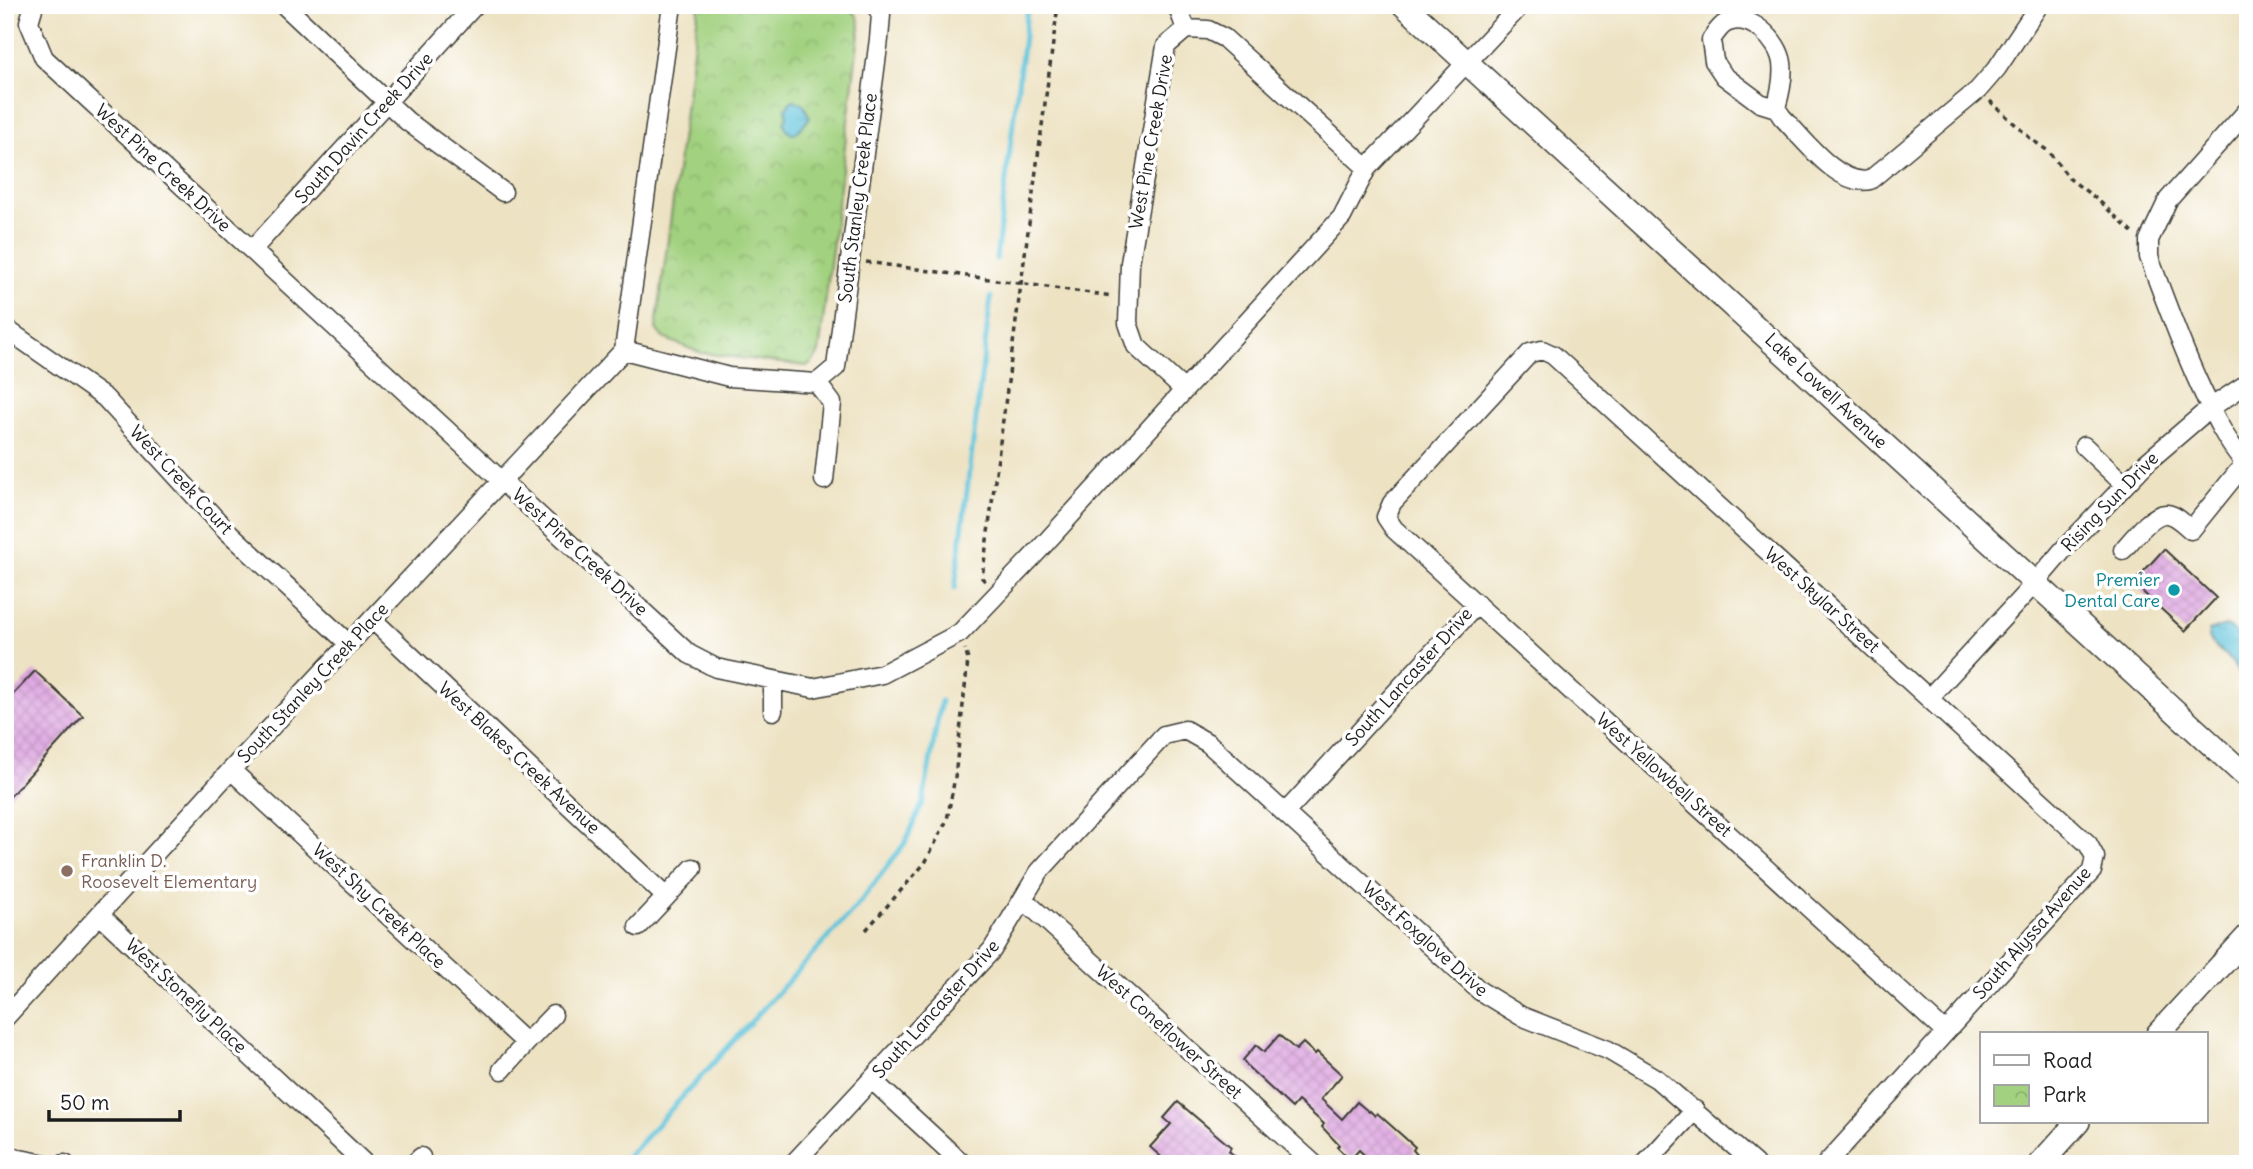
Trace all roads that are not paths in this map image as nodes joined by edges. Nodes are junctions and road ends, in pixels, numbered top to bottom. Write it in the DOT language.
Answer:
graph roads {
  1 [pos="284,5"];
  2 [pos="475,5"];
  3 [pos="672,5"];
  4 [pos="876,5"];
  5 [pos="1177,5"];
  6 [pos="1404,5"];
  7 [pos="1521,5"];
  8 [pos="2039,5"];
  9 [pos="31,14"];
  10 [pos="1186,29"];
  11 [pos="1466,62"];
  12 [pos="387,102"];
  13 [pos="1776,108"];
  14 [pos="2248,110"];
  15 [pos="1367,169"];
  16 [pos="503,192"];
  17 [pos="252,250"];
  18 [pos="5,327"];
  19 [pos="624,350"];
  20 [pos="1542,350"];
  21 [pos="817,383"];
  22 [pos="2248,383"];
  23 [pos="1184,390"];
  24 [pos="2210,408"];
  25 [pos="2084,446"];
  26 [pos="2247,462"];
  27 [pos="503,480"];
  28 [pos="824,480"];
  29 [pos="2125,485"];
  30 [pos="2123,550"];
  31 [pos="2035,583"];
  32 [pos="1476,604"];
  33 [pos="372,619"];
  34 [pos="349,644"];
  35 [pos="773,680"];
  36 [pos="1928,698"];
  37 [pos="773,711"];
  38 [pos="1185,730"];
  39 [pos="231,770"];
  40 [pos="2248,778"];
  41 [pos="1285,813"];
  42 [pos="2095,857"];
  43 [pos="693,868"];
  44 [pos="666,897"];
  45 [pos="1024,900"];
  46 [pos="100,915"];
  47 [pos="638,927"];
  48 [pos="2248,936"];
  49 [pos="553,1015"];
  50 [pos="5,1018"];
  51 [pos="1945,1032"];
  52 [pos="2160,1032"];
  53 [pos="526,1043"];
  54 [pos="502,1070"];
  55 [pos="872,1080"];
  56 [pos="1695,1110"];
  57 [pos="2076,1124"];
  58 [pos="5,1152"];
  59 [pos="45,1164"];
  60 [pos="365,1164"];
  61 [pos="793,1164"];
  62 [pos="963,1164"];
  63 [pos="1314,1164"];
  64 [pos="1645,1164"];
  65 [pos="1755,1164"];
  66 [pos="1826,1164"];
  67 [pos="2040,1164"];
  1 -- 12 [label="street"];
  2 -- 12 [label="street, South Davin Creek Drive"];
  3 -- 19 [label="street"];
  4 -- 21 [label="street, South Stanley Creek Place"];
  5 -- 10 [label="street"];
  6 -- 11 [label="main road, Lake Lowell Avenue"];
  7 -- 11 [label="street, West Pine Creek Drive"];
  8 -- 13 [label="street"];
  9 -- 17 [label="street, West Pine Creek Drive"];
  10 -- 15 [label="street"];
  10 -- 23 [label="street, West Pine Creek Drive"];
  11 -- 15 [label="street, West Pine Creek Drive"];
  11 -- 31 [label="main road, Lake Lowell Avenue"];
  12 -- 16 [label="street"];
  12 -- 17 [label="street, South Davin Creek Drive"];
  13 -- 13 [label="street"];
  14 -- 24 [label="street"];
  15 -- 23 [label="street, West Pine Creek Drive"];
  17 -- 27 [label="street, West Pine Creek Drive"];
  18 -- 34 [label="street, West Creek Court"];
  19 -- 21 [label="street"];
  19 -- 27 [label="street, South Stanley Creek Place"];
  20 -- 32 [label="street, West Yellowbell Street"];
  20 -- 36 [label="street, West Skylar Street"];
  21 -- 28 [label="street"];
  22 -- 24 [label="street, Rising Sun Drive"];
  23 -- 35 [label="street, West Pine Creek Drive"];
  24 -- 26 [label="street"];
  24 -- 29 [label="street, Rising Sun Drive"];
  25 -- 29 [label="street"];
  26 -- 30 [label="street"];
  27 -- 33 [label="street, South Stanley Creek Place"];
  27 -- 35 [label="street, West Pine Creek Drive"];
  29 -- 31 [label="street, Rising Sun Drive"];
  31 -- 36 [label="street, Rising Sun Drive"];
  31 -- 40 [label="main road, Lake Lowell Avenue"];
  32 -- 41 [label="street, South Lancaster Drive"];
  32 -- 51 [label="street, West Yellowbell Street"];
  33 -- 34 [label="street, South Stanley Creek Place"];
  33 -- 44 [label="street, West Blakes Creek Avenue"];
  34 -- 39 [label="street, South Stanley Creek Place"];
  35 -- 37 [label="street"];
  36 -- 42 [label="street, West Skylar Street"];
  38 -- 41 [label="street, West Foxglove Drive"];
  38 -- 45 [label="street, South Lancaster Drive"];
  39 -- 46 [label="street, South Stanley Creek Place"];
  39 -- 53 [label="street, West Shy Creek Place"];
  41 -- 56 [label="street, West Foxglove Drive"];
  42 -- 51 [label="street, South Alyssa Avenue"];
  43 -- 44 [label="street"];
  44 -- 47 [label="street"];
  45 -- 55 [label="street, South Lancaster Drive"];
  45 -- 63 [label="street, West Coneflower Street"];
  46 -- 50 [label="street, South Stanley Creek Place"];
  46 -- 60 [label="street, West Stonefly Place"];
  48 -- 52 [label="main road"];
  49 -- 53 [label="street"];
  51 -- 66 [label="street, South Alyssa Avenue"];
  53 -- 54 [label="street"];
  55 -- 61 [label="street, South Lancaster Drive"];
  55 -- 62 [label="street"];
  56 -- 64 [label="street"];
  56 -- 65 [label="street, West Foxglove Drive"];
  57 -- 67 [label="main road"];
  58 -- 59 [label="street"];
}
